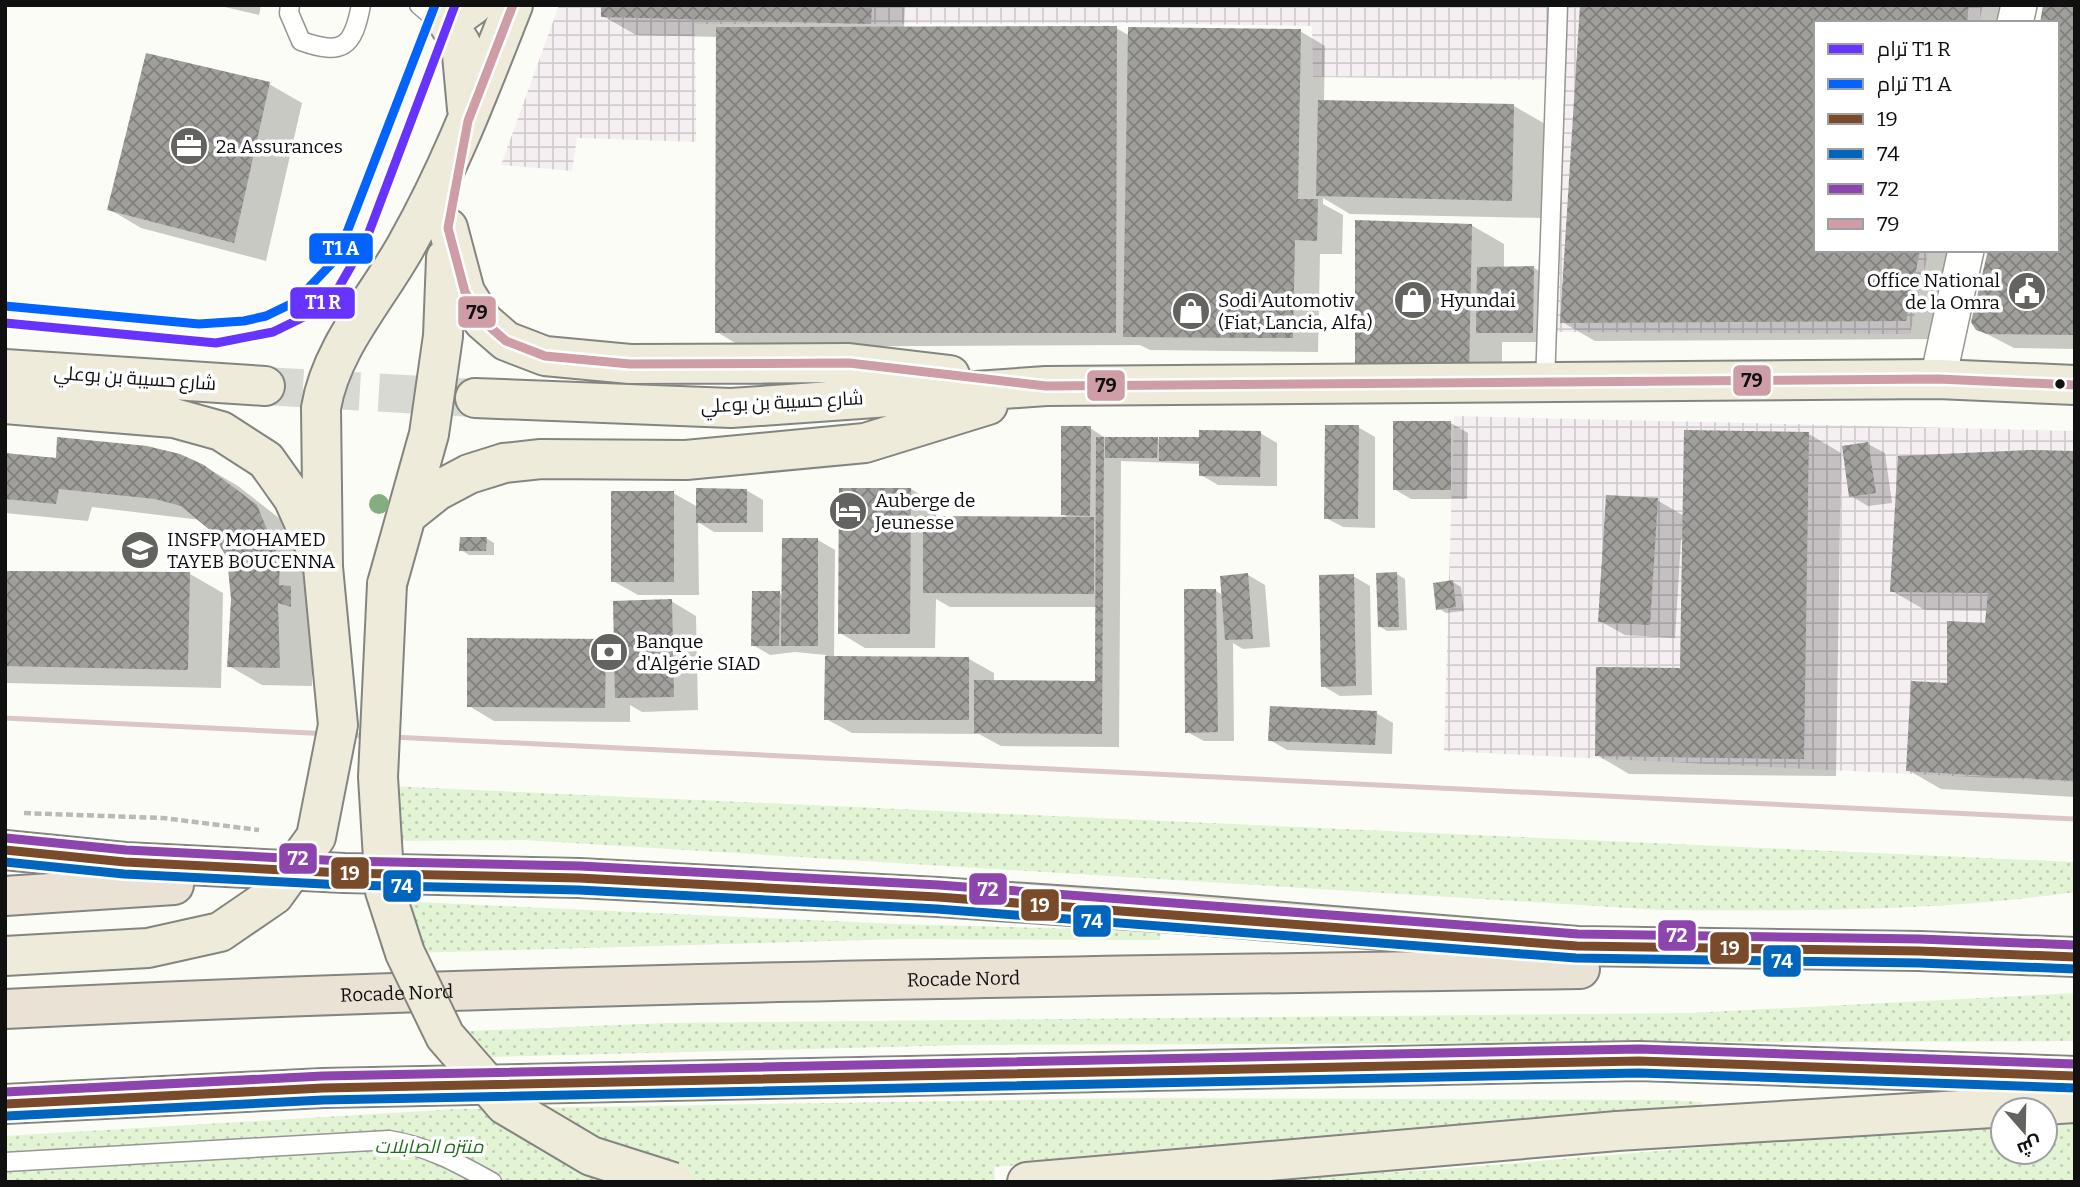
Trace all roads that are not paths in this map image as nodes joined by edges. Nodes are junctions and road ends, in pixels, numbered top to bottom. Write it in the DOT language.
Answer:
graph roads {
  1 [pos="290,5"];
  2 [pos="361,5"];
  3 [pos="513,5"];
  4 [pos="1558,5"];
  5 [pos="447,11"];
  6 [pos="468,121"];
  7 [pos="448,228"];
  8 [pos="1966,252"];
  9 [pos="5,369"];
  10 [pos="1938,379"];
  11 [pos="1545,384"];
  12 [pos="265,386"];
  13 [pos="1046,386"];
  14 [pos="2075,386"];
  15 [pos="475,398"];
  16 [pos="5,404"];
  17 [pos="408,514"];
  18 [pos="323,568"];
  19 [pos="5,850"];
  20 [pos="344,873"];
  21 [pos="5,896"];
  22 [pos="1919,951"];
  23 [pos="5,956"];
  24 [pos="2075,957"];
  25 [pos="5,1009"];
  26 [pos="2075,1076"];
  27 [pos="2075,1103"];
  28 [pos="5,1104"];
  29 [pos="5,1161"];
  30 [pos="492,1182"];
  31 [pos="673,1182"];
  32 [pos="1027,1182"];
  1 -- 2 [label="lane"];
  3 -- 6 [label="main road"];
  4 -- 11 [label="lane"];
  5 -- 6 [label="main road"];
  6 -- 7 [label="main road"];
  6 -- 18 [label="main road"];
  7 -- 13 [label="main road"];
  7 -- 17 [label="main road"];
  8 -- 10 [label="street"];
  9 -- 12 [label="main road, شارع حسيبة بن بوعلي"];
  10 -- 11 [label="main road"];
  10 -- 14 [label="main road"];
  11 -- 13 [label="main road"];
  13 -- 15 [label="main road, شارع حسيبة بن بوعلي"];
  13 -- 17 [label="main road"];
  16 -- 18 [label="main road"];
  17 -- 31 [label="main road, bridge"];
  18 -- 23 [label="main road, bridge"];
  19 -- 20 [label="highway"];
  20 -- 21 [label="highway"];
  20 -- 22 [label="highway"];
  22 -- 24 [label="highway"];
  22 -- 25 [label="highway, Rocade Nord"];
  26 -- 28 [label="highway"];
  27 -- 32 [label="main road"];
  29 -- 30 [label="lane"];
}
